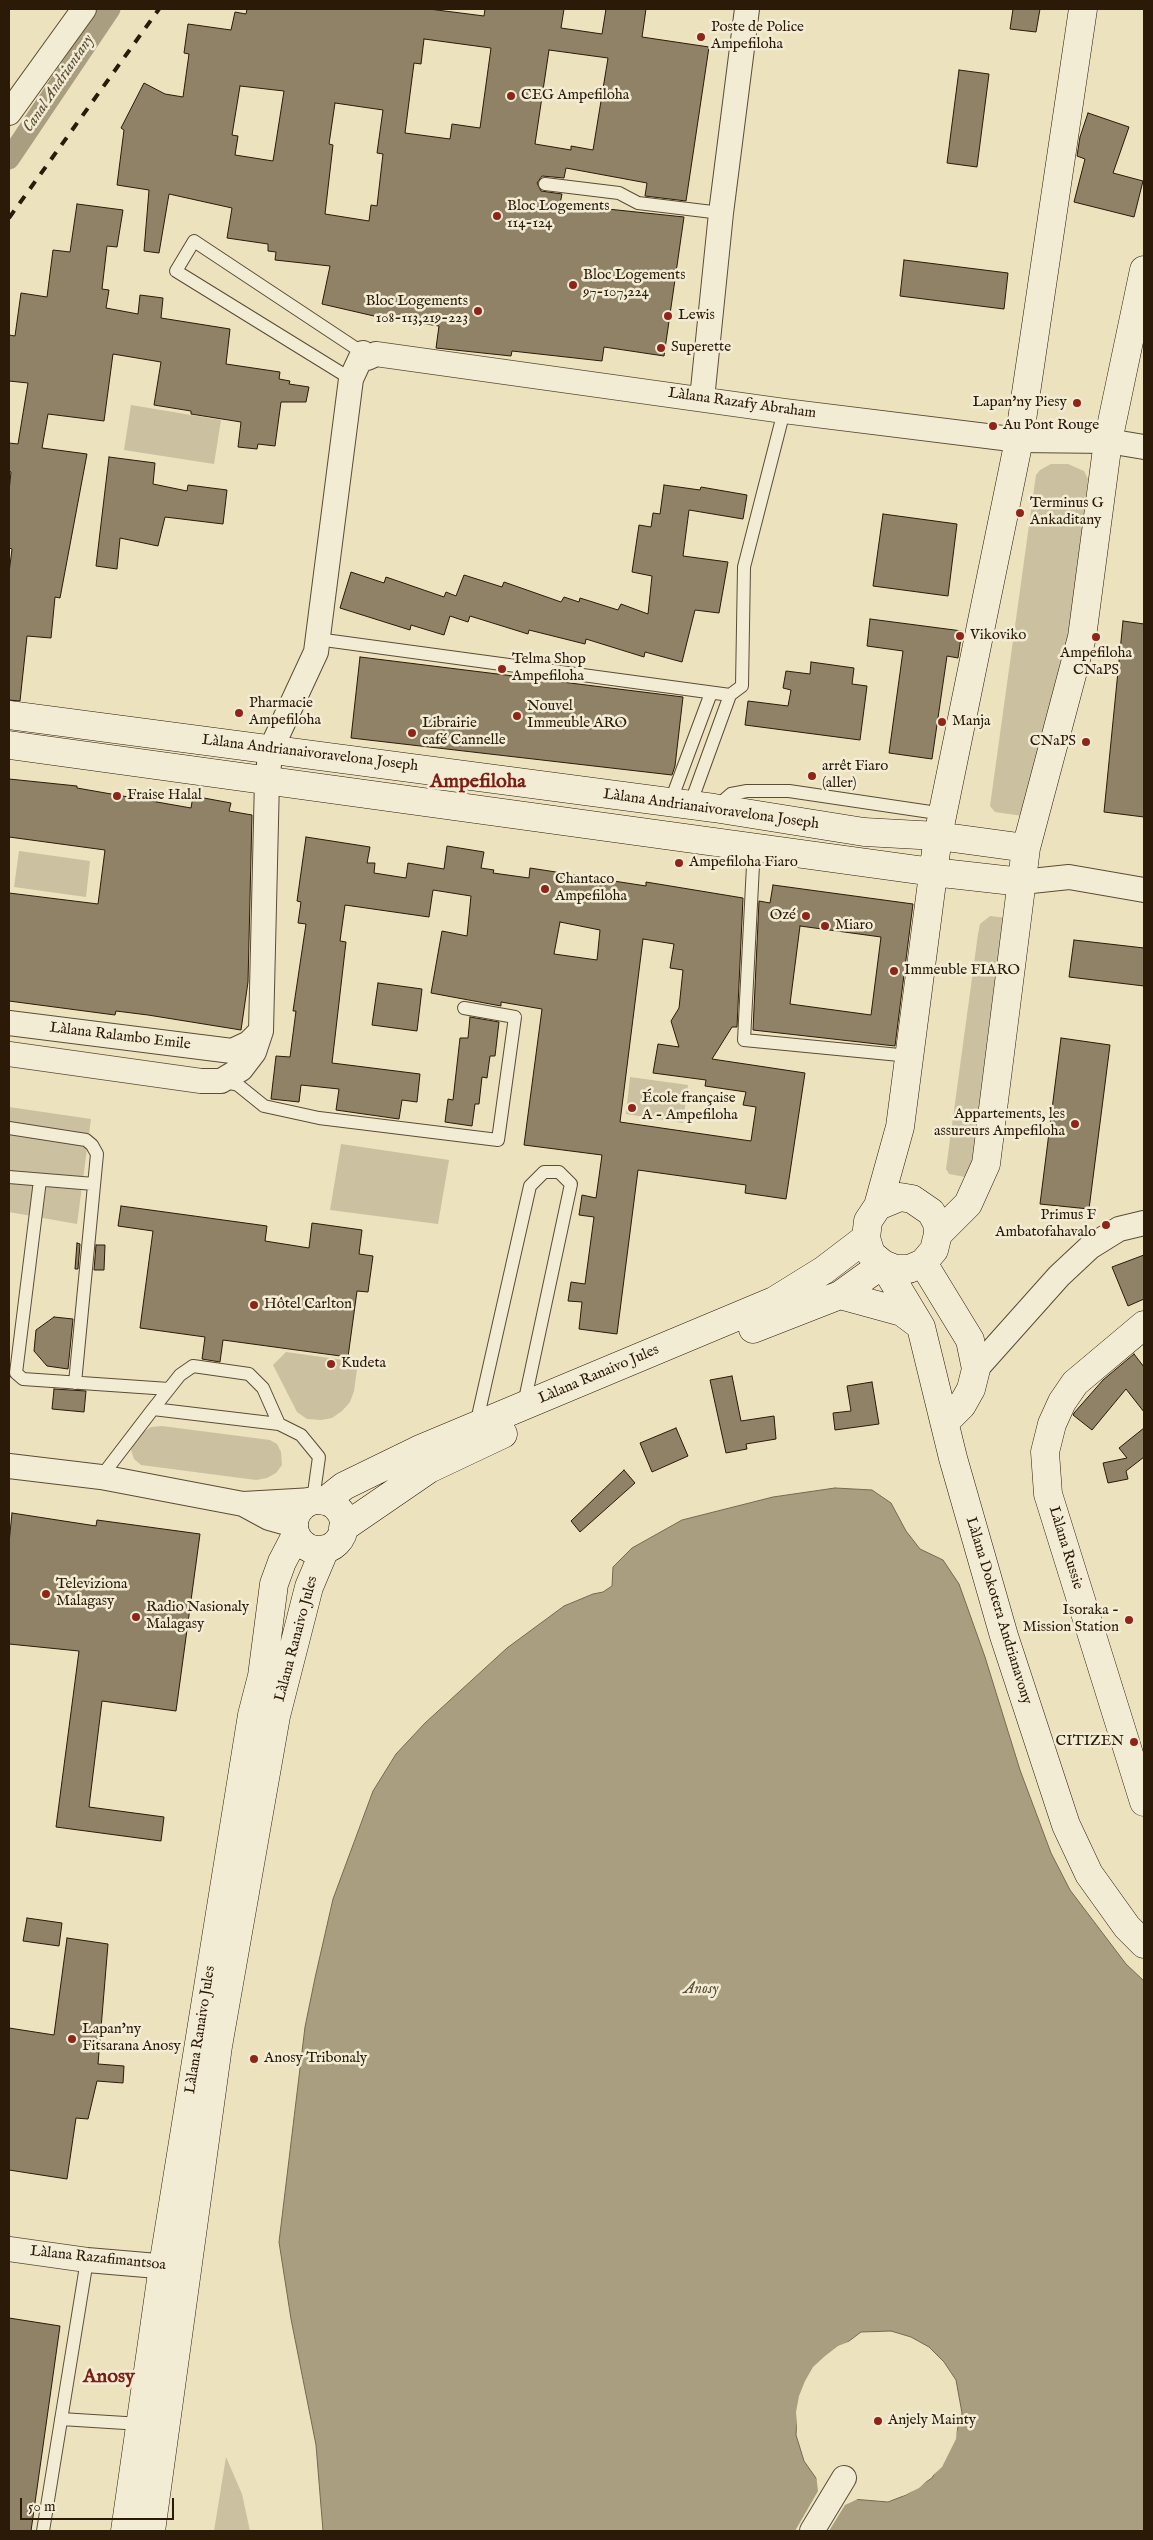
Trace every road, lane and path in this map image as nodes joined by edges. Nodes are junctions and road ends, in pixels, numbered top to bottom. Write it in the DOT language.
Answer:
graph roads {
  1 [pos="84,9"];
  2 [pos="747,9"];
  3 [pos="1083,9"];
  4 [pos="9,113"];
  5 [pos="545,184"];
  6 [pos="721,213"];
  7 [pos="1144,270"];
  8 [pos="370,353"];
  9 [pos="351,379"];
  10 [pos="702,399"];
  11 [pos="784,411"];
  12 [pos="1019,440"];
  13 [pos="1108,441"];
  14 [pos="1144,447"];
  15 [pos="317,639"];
  16 [pos="711,693"];
  17 [pos="730,695"];
  18 [pos="9,716"];
  19 [pos="9,745"];
  20 [pos="271,749"];
  21 [pos="267,780"];
  22 [pos="692,806"];
  23 [pos="941,825"];
  24 [pos="754,846"];
  25 [pos="1026,848"];
  26 [pos="933,872"];
  27 [pos="1022,882"];
  28 [pos="1144,890"];
  29 [pos="464,1008"];
  30 [pos="9,1023"];
  31 [pos="261,1031"];
  32 [pos="9,1054"];
  33 [pos="910,1056"];
  34 [pos="221,1081"];
  35 [pos="9,1128"];
  36 [pos="9,1177"];
  37 [pos="40,1180"];
  38 [pos="94,1184"];
  39 [pos="878,1206"];
  40 [pos="1144,1223"];
  41 [pos="938,1234"];
  42 [pos="866,1238"];
  43 [pos="923,1263"];
  44 [pos="883,1264"];
  45 [pos="840,1296"];
  46 [pos="1144,1325"];
  47 [pos="922,1327"];
  48 [pos="1006,1333"];
  49 [pos="970,1340"];
  50 [pos="976,1369"];
  51 [pos="76,1383"];
  52 [pos="169,1389"];
  53 [pos="523,1407"];
  54 [pos="154,1409"];
  55 [pos="946,1421"];
  56 [pos="279,1424"];
  57 [pos="475,1426"];
  58 [pos="9,1466"];
  59 [pos="101,1477"];
  60 [pos="319,1501"];
  61 [pos="243,1504"];
  62 [pos="344,1528"];
  63 [pos="295,1530"];
  64 [pos="325,1549"];
  65 [pos="1144,1802"];
  66 [pos="1144,1944"];
  67 [pos="9,2249"];
  68 [pos="87,2260"];
  69 [pos="175,2267"];
  70 [pos="61,2418"];
  71 [pos="140,2424"];
  72 [pos="844,2478"];
  73 [pos="43,2531"];
  74 [pos="125,2531"];
  75 [pos="151,2531"];
  76 [pos="812,2531"];
  1 -- 4 [label="street"];
  2 -- 6 [label="street"];
  3 -- 12 [label="main road"];
  5 -- 6 [label="lane"];
  6 -- 10 [label="street"];
  7 -- 13 [label="main road"];
  8 -- 9 [label="street"];
  8 -- 9 [label="lane"];
  8 -- 10 [label="street, Làlana Razafy Abraham"];
  9 -- 15 [label="street"];
  10 -- 11 [label="street, Làlana Razafy Abraham"];
  11 -- 12 [label="street, Làlana Razafy Abraham"];
  11 -- 17 [label="lane"];
  12 -- 13 [label="street, Làlana Razafy Abraham"];
  12 -- 23 [label="main road"];
  13 -- 14 [label="street, Làlana Razafy Abraham"];
  13 -- 25 [label="main road"];
  15 -- 16 [label="lane"];
  15 -- 20 [label="street"];
  16 -- 17 [label="lane"];
  16 -- 22 [label="lane"];
  17 -- 22 [label="lane"];
  18 -- 20 [label="main road, Làlana Andrianaivoravelona Joseph"];
  19 -- 21 [label="main road, Làlana Andrianaivoravelona Joseph"];
  20 -- 21 [label="street"];
  20 -- 22 [label="main road, Làlana Andrianaivoravelona Joseph"];
  21 -- 24 [label="main road, Làlana Andrianaivoravelona Joseph"];
  21 -- 31 [label="street"];
  22 -- 23 [label="main road, Làlana Andrianaivoravelona Joseph"];
  23 -- 25 [label="main road, Làlana Andrianaivoravelona Joseph"];
  23 -- 26 [label="main road"];
  24 -- 26 [label="main road, Làlana Andrianaivoravelona Joseph"];
  24 -- 33 [label="lane"];
  25 -- 27 [label="main road"];
  26 -- 27 [label="main road, Làlana Andrianaivoravelona Joseph"];
  26 -- 33 [label="main road"];
  27 -- 28 [label="street"];
  27 -- 41 [label="main road"];
  29 -- 34 [label="lane"];
  30 -- 31 [label="street, Làlana Ralambo Emile"];
  31 -- 34 [label="street"];
  32 -- 34 [label="street"];
  33 -- 39 [label="main road"];
  35 -- 38 [label="lane"];
  36 -- 37 [label="lane"];
  37 -- 38 [label="lane"];
  37 -- 51 [label="lane"];
  38 -- 51 [label="lane"];
  39 -- 41 [label="main road"];
  39 -- 42 [label="main road"];
  40 -- 48 [label="street"];
  41 -- 43 [label="main road"];
  42 -- 44 [label="main road"];
  42 -- 53 [label="main road, Làlana Ranaivo Jules"];
  43 -- 44 [label="main road"];
  43 -- 49 [label="main road"];
  44 -- 45 [label="main road, Làlana Ranaivo Jules"];
  44 -- 47 [label="main road, Làlana Dokotera Andrianavony"];
  45 -- 47 [label="main road"];
  45 -- 62 [label="main road, Làlana Ranaivo Jules"];
  46 -- 65 [label="main road, Làlana Russie"];
  47 -- 55 [label="main road, Làlana Dokotera Andrianavony"];
  48 -- 49 [label="street"];
  48 -- 50 [label="street"];
  49 -- 50 [label="main road"];
  50 -- 55 [label="main road"];
  51 -- 52 [label="lane"];
  52 -- 54 [label="lane"];
  52 -- 56 [label="lane"];
  53 -- 57 [label="main road, Làlana Ranaivo Jules"];
  53 -- 57 [label="lane"];
  54 -- 56 [label="lane"];
  54 -- 59 [label="lane"];
  55 -- 66 [label="main road, Làlana Dokotera Andrianavony"];
  56 -- 60 [label="lane"];
  57 -- 60 [label="main road, Làlana Ranaivo Jules"];
  58 -- 59 [label="street"];
  59 -- 61 [label="street"];
  60 -- 61 [label="street"];
  60 -- 62 [label="main road"];
  60 -- 63 [label="main road"];
  61 -- 63 [label="street"];
  62 -- 64 [label="main road"];
  63 -- 64 [label="main road"];
  63 -- 69 [label="main road, Làlana Ranaivo Jules"];
  64 -- 69 [label="main road, Làlana Ranaivo Jules"];
  67 -- 68 [label="street, Làlana Razafimantsoa"];
  68 -- 69 [label="street, Làlana Razafimantsoa"];
  68 -- 70 [label="lane"];
  69 -- 71 [label="main road, Làlana Ranaivo Jules"];
  69 -- 75 [label="main road, Làlana Ranaivo Jules"];
  70 -- 71 [label="lane"];
  70 -- 73 [label="lane"];
  71 -- 74 [label="main road, Làlana Ranaivo Jules"];
  72 -- 76 [label="street"];
}
